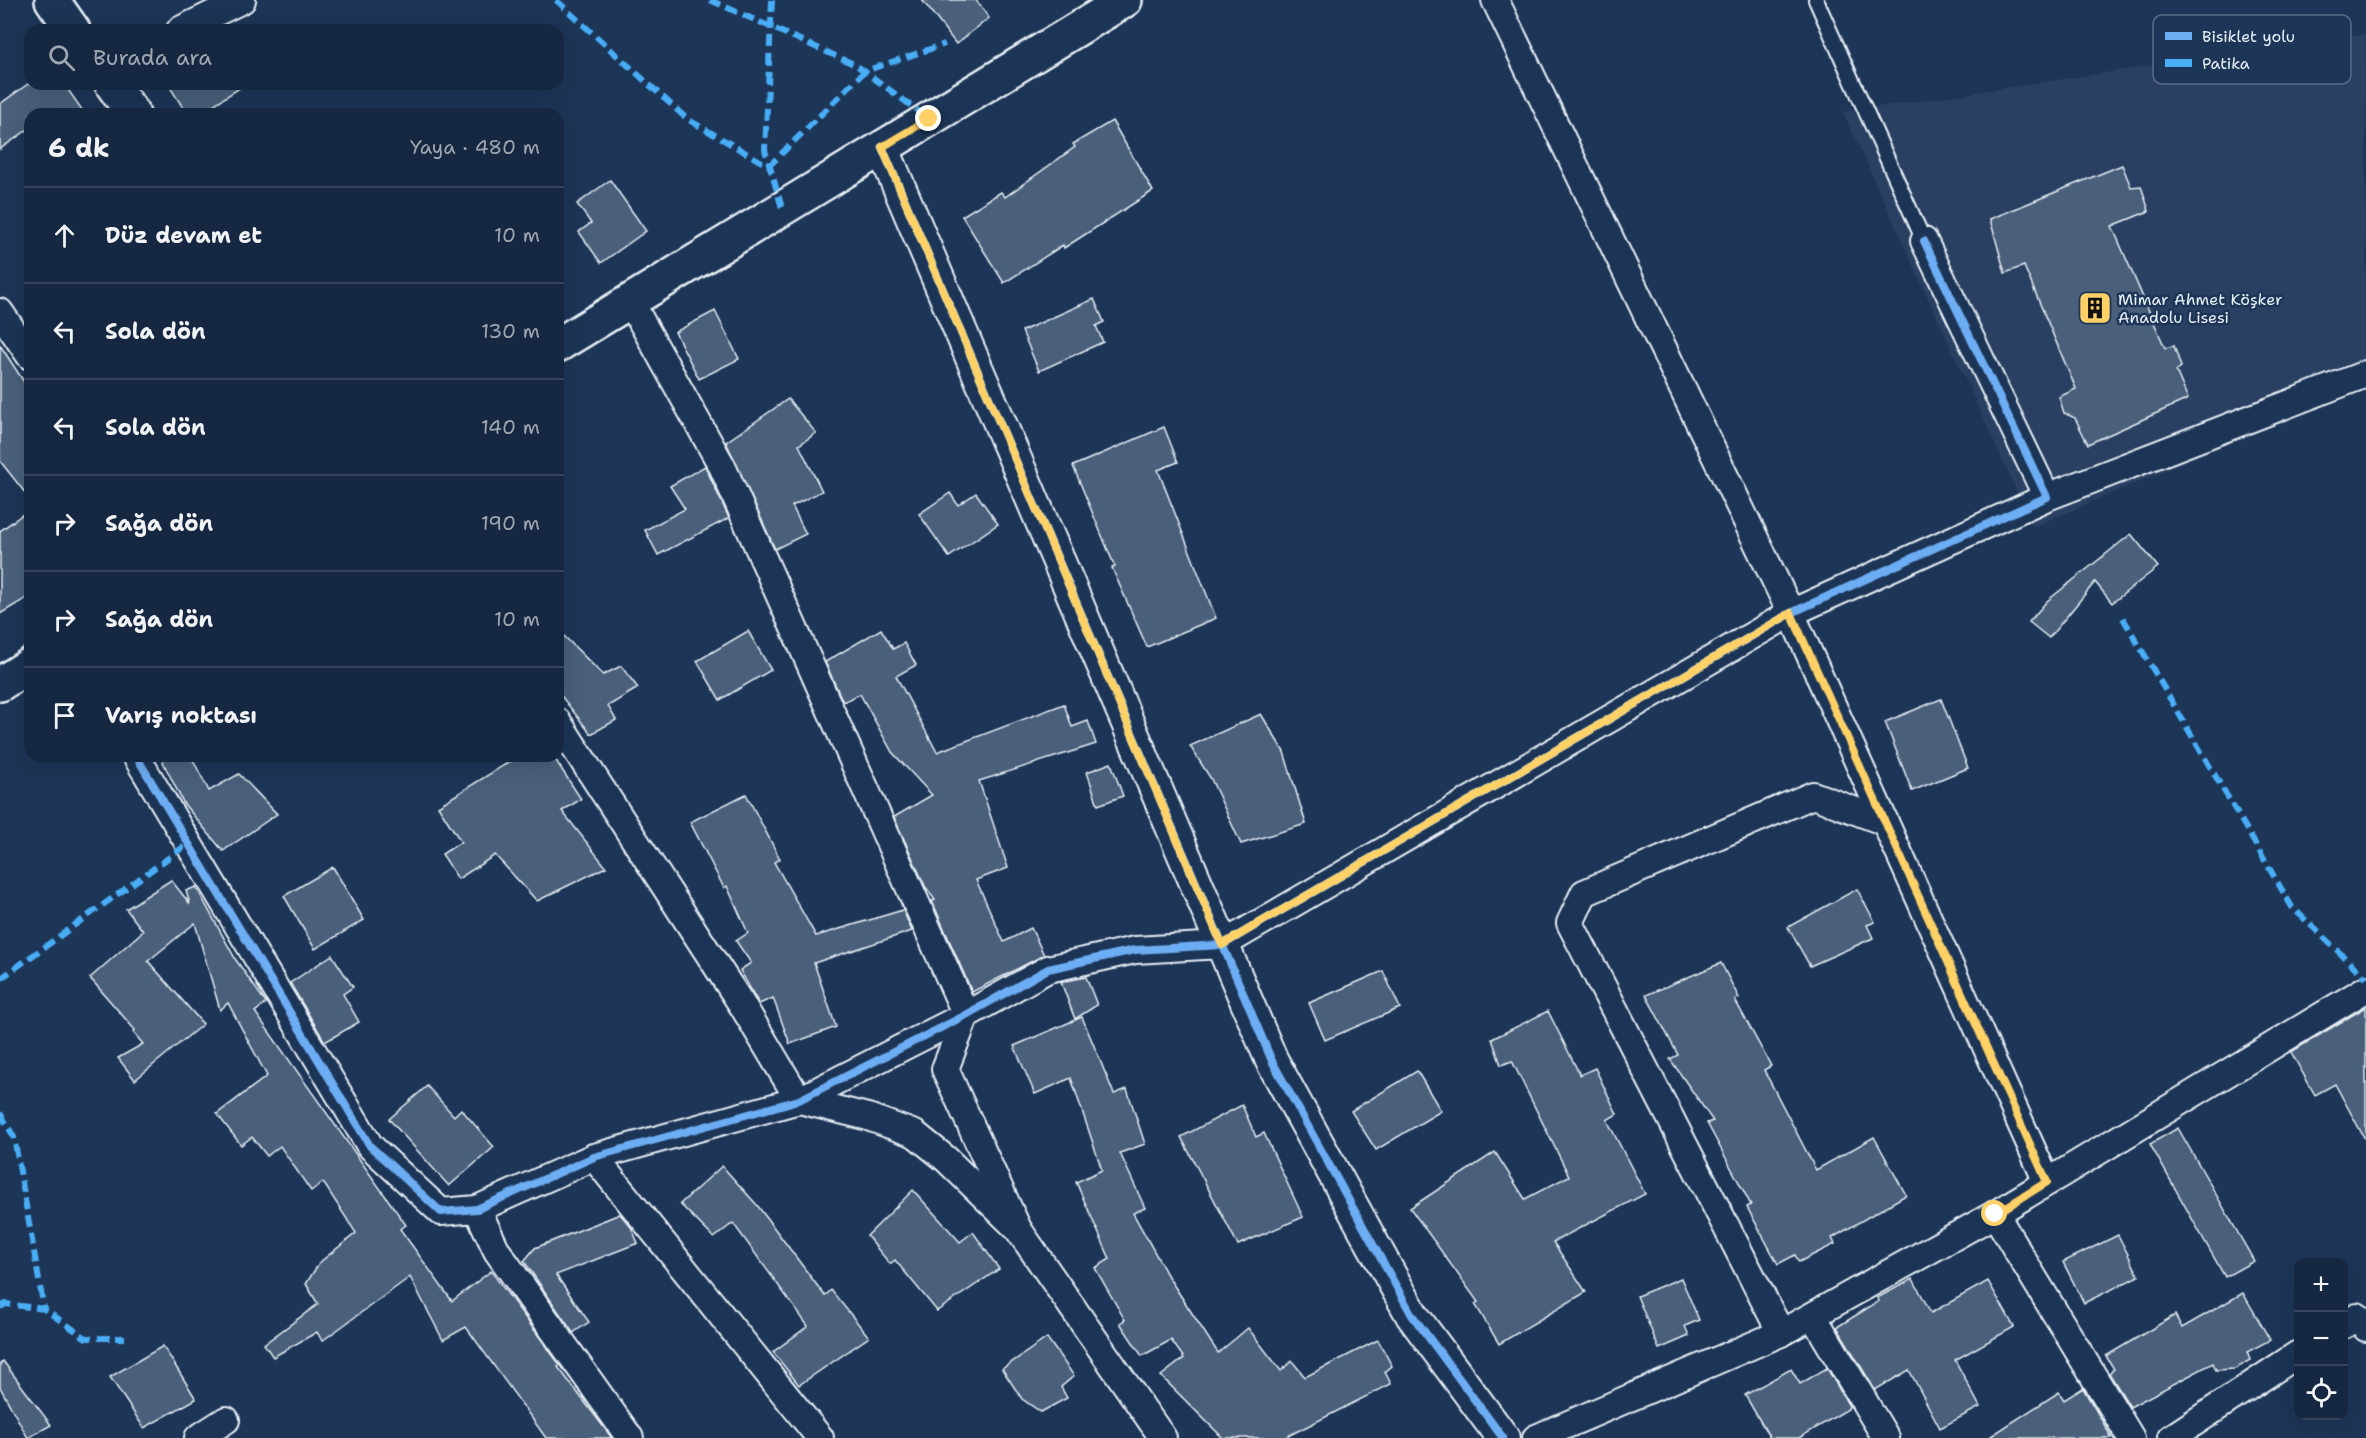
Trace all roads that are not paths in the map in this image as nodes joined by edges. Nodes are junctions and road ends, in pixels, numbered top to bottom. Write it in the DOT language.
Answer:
graph roads {
  1 [pos="52,0"];
  2 [pos="242,0"];
  3 [pos="1125,0"];
  4 [pos="1495,0"];
  5 [pos="1816,0"];
  6 [pos="69,24"];
  7 [pos="192,24"];
  8 [pos="116,90"];
  9 [pos="129,108"];
  10 [pos="882,147"];
  11 [pos="1924,241"];
  12 [pos="630,301"];
  13 [pos="0,312"];
  14 [pos="564,341"];
  15 [pos="24,347"];
  16 [pos="2366,374"];
  17 [pos="2047,497"];
  18 [pos="1791,613"];
  19 [pos="24,669"];
  20 [pos="0,684"];
  21 [pos="564,731"];
  22 [pos="140,762"];
  23 [pos="1885,822"];
  24 [pos="1222,945"];
  25 [pos="2366,989"];
  26 [pos="966,1015"];
  27 [pos="799,1100"];
  28 [pos="594,1157"];
  29 [pos="2047,1182"];
  30 [pos="477,1209"];
  31 [pos="1995,1214"];
  32 [pos="1018,1229"];
  33 [pos="1813,1316"];
  34 [pos="2348,1322"];
  35 [pos="2366,1328"];
  36 [pos="1781,1333"];
  37 [pos="2294,1357"];
  38 [pos="226,1420"];
  39 [pos="198,1438"];
  40 [pos="630,1438"];
  41 [pos="820,1438"];
  42 [pos="1163,1438"];
  43 [pos="1503,1438"];
  44 [pos="1536,1438"];
  45 [pos="1886,1438"];
  46 [pos="2131,1438"];
  47 [pos="2172,1438"];
  1 -- 6 [label="main road"];
  2 -- 7 [label="street"];
  3 -- 10 [label="main road"];
  4 -- 18 [label="street"];
  5 -- 11 [label="lane"];
  8 -- 9 [label="main road"];
  10 -- 12 [label="main road"];
  10 -- 24 [label="street"];
  11 -- 17 [label="street"];
  12 -- 14 [label="main road"];
  12 -- 26 [label="street"];
  13 -- 15 [label="street"];
  16 -- 17 [label="street"];
  17 -- 18 [label="street"];
  18 -- 23 [label="street"];
  18 -- 24 [label="street"];
  19 -- 20 [label="main road"];
  21 -- 27 [label="street"];
  22 -- 30 [label="street"];
  23 -- 29 [label="street"];
  23 -- 36 [label="street"];
  24 -- 26 [label="street"];
  24 -- 43 [label="street"];
  25 -- 29 [label="street"];
  26 -- 27 [label="street"];
  26 -- 32 [label="street"];
  27 -- 28 [label="street"];
  27 -- 32 [label="street"];
  28 -- 30 [label="street"];
  28 -- 41 [label="street"];
  29 -- 31 [label="street"];
  30 -- 40 [label="street"];
  31 -- 33 [label="street"];
  31 -- 46 [label="street"];
  32 -- 42 [label="street"];
  33 -- 36 [label="street"];
  33 -- 45 [label="street"];
  34 -- 35 [label="street"];
  36 -- 44 [label="street"];
  37 -- 47 [label="street"];
  38 -- 39 [label="street"];
}
